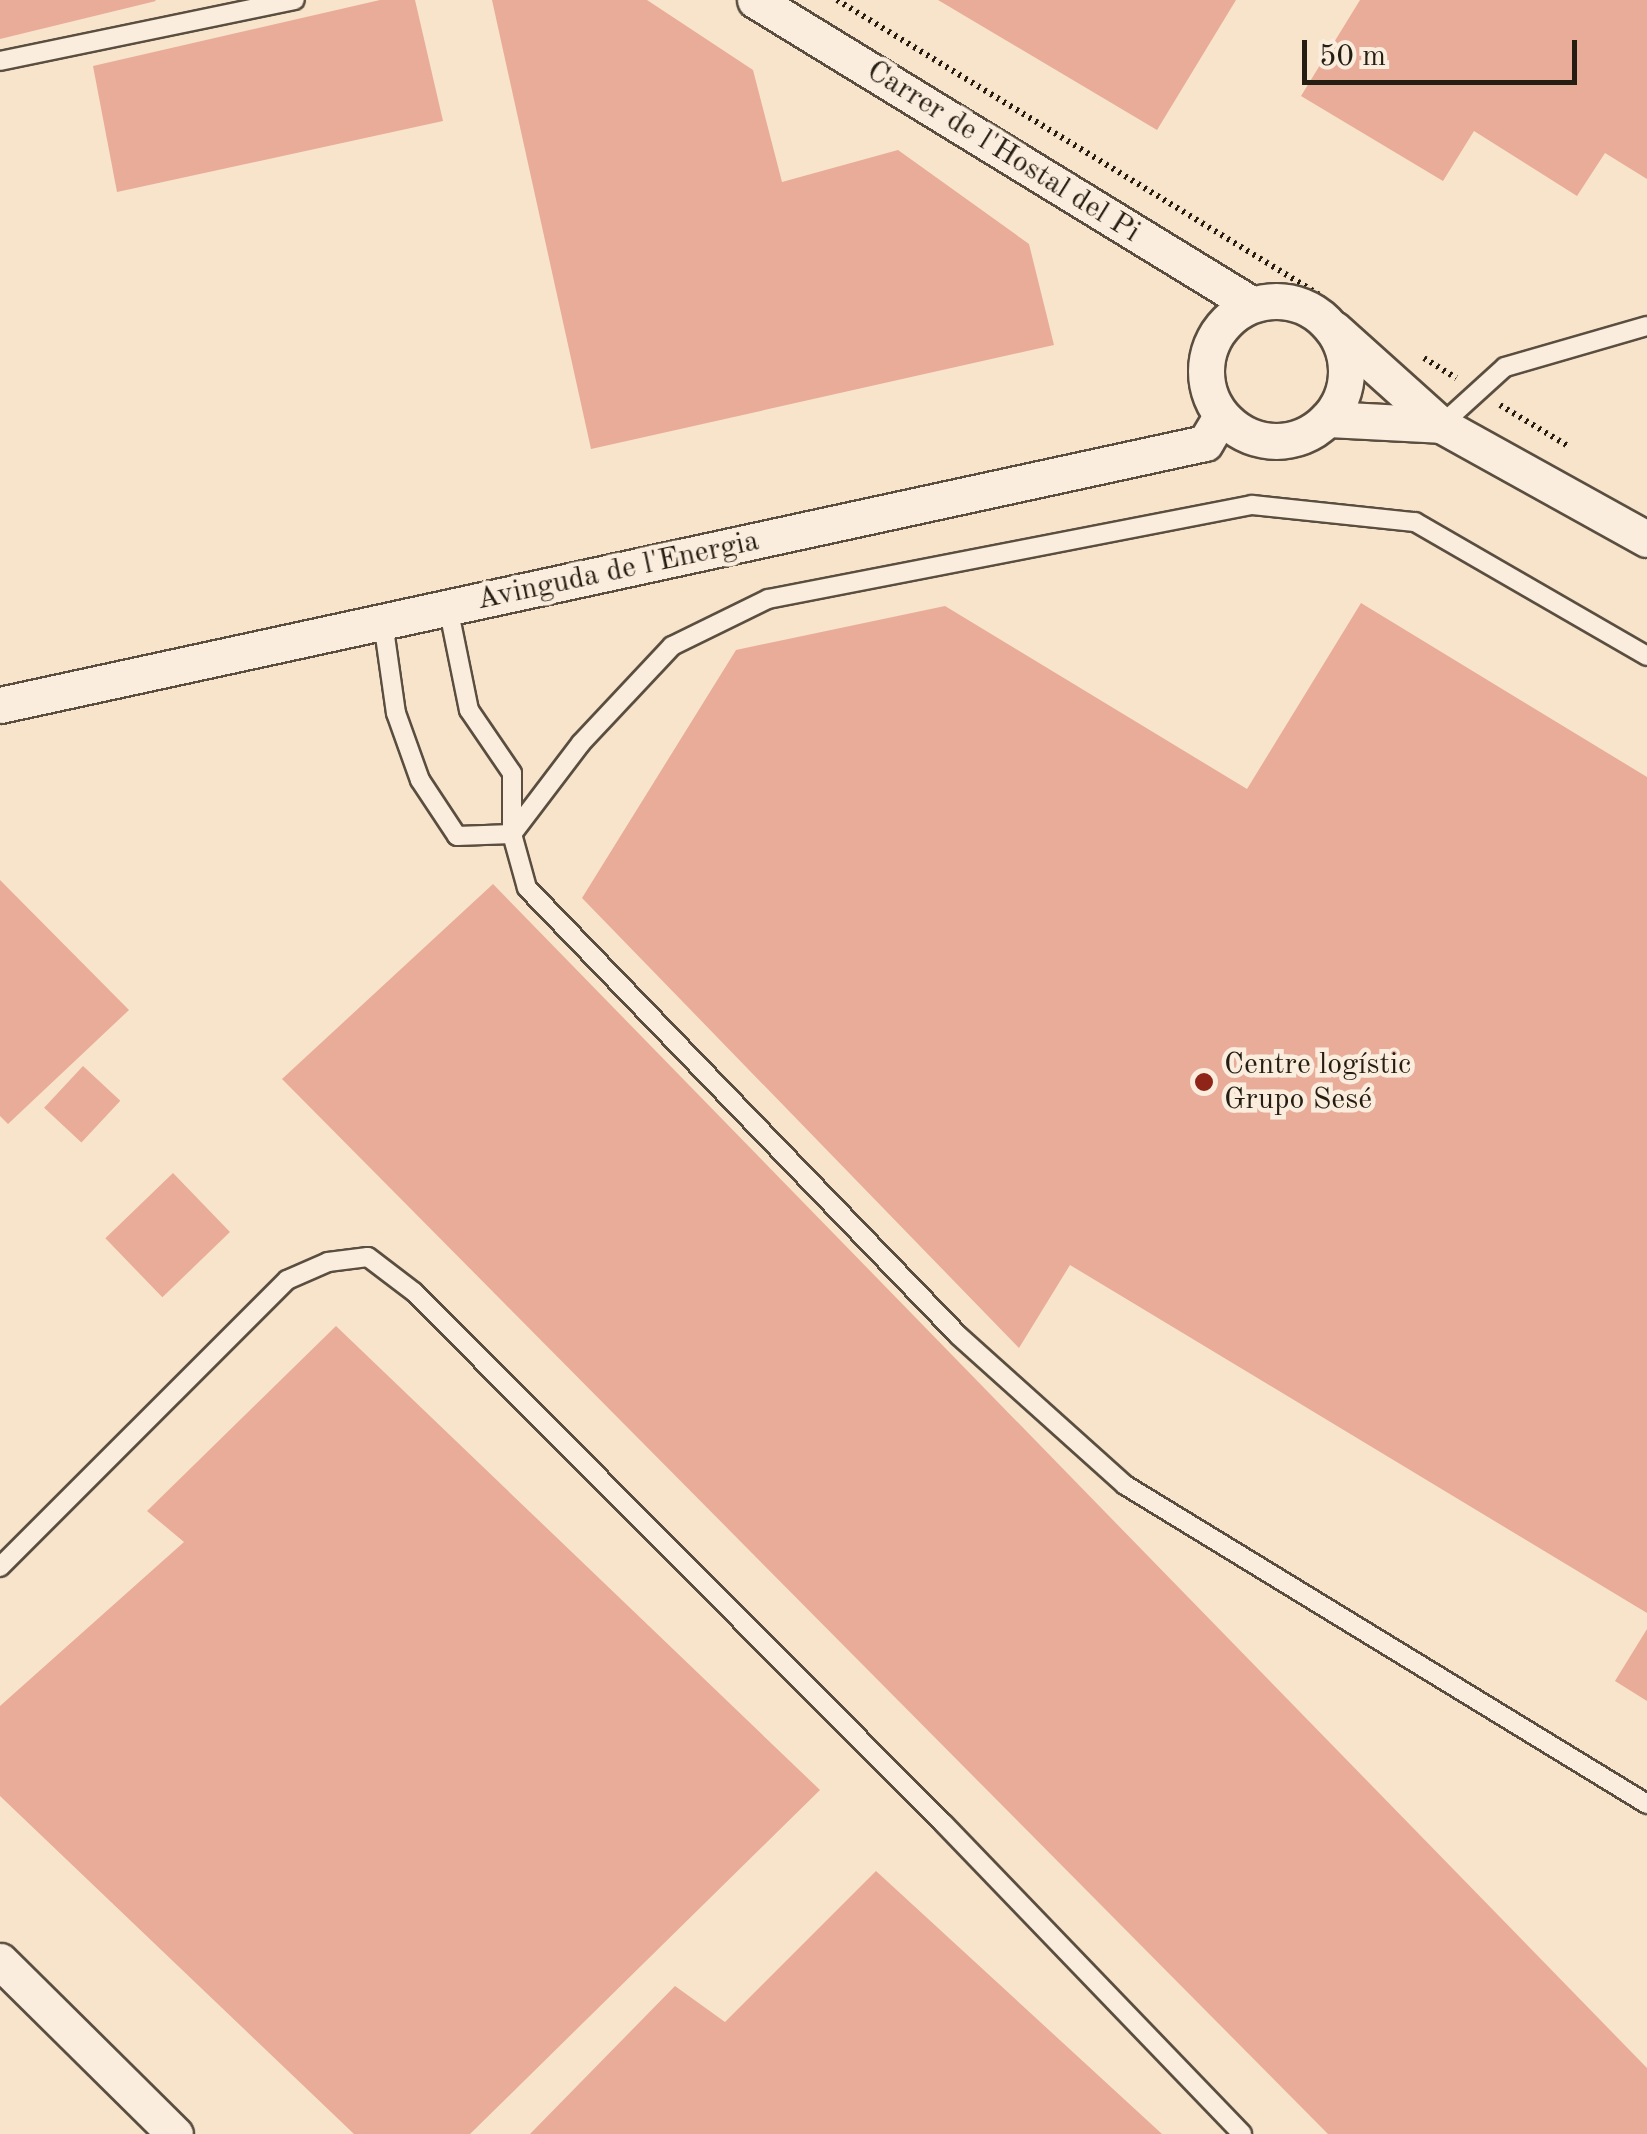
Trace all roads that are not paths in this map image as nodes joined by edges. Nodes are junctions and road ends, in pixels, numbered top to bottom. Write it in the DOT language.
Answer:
graph roads {
  1 [pos="295,0"];
  2 [pos="755,0"];
  3 [pos="0,61"];
  4 [pos="1251,304"];
  5 [pos="1331,314"];
  6 [pos="1647,326"];
  7 [pos="1221,416"];
  8 [pos="1327,418"];
  9 [pos="1441,425"];
  10 [pos="1647,539"];
  11 [pos="448,608"];
  12 [pos="383,622"];
  13 [pos="1647,656"];
  14 [pos="0,705"];
  15 [pos="512,834"];
  16 [pos="0,1567"];
  17 [pos="1647,1804"];
  18 [pos="0,1961"];
  19 [pos="175,2134"];
  20 [pos="1242,2134"];
  1 -- 3 [label="lane"];
  2 -- 4 [label="street, Carrer de l'Hostal del Pi"];
  4 -- 5 [label="street"];
  4 -- 7 [label="street"];
  5 -- 8 [label="street"];
  5 -- 9 [label="street"];
  6 -- 9 [label="lane"];
  7 -- 8 [label="street"];
  7 -- 11 [label="street, Avinguda de l'Energia"];
  8 -- 9 [label="street"];
  9 -- 10 [label="street"];
  11 -- 12 [label="street, Avinguda de l'Energia"];
  11 -- 15 [label="lane"];
  12 -- 14 [label="street, Avinguda de l'Energia"];
  12 -- 15 [label="lane"];
  13 -- 15 [label="lane"];
  15 -- 17 [label="lane"];
  16 -- 20 [label="lane"];
  18 -- 19 [label="street"];
}
